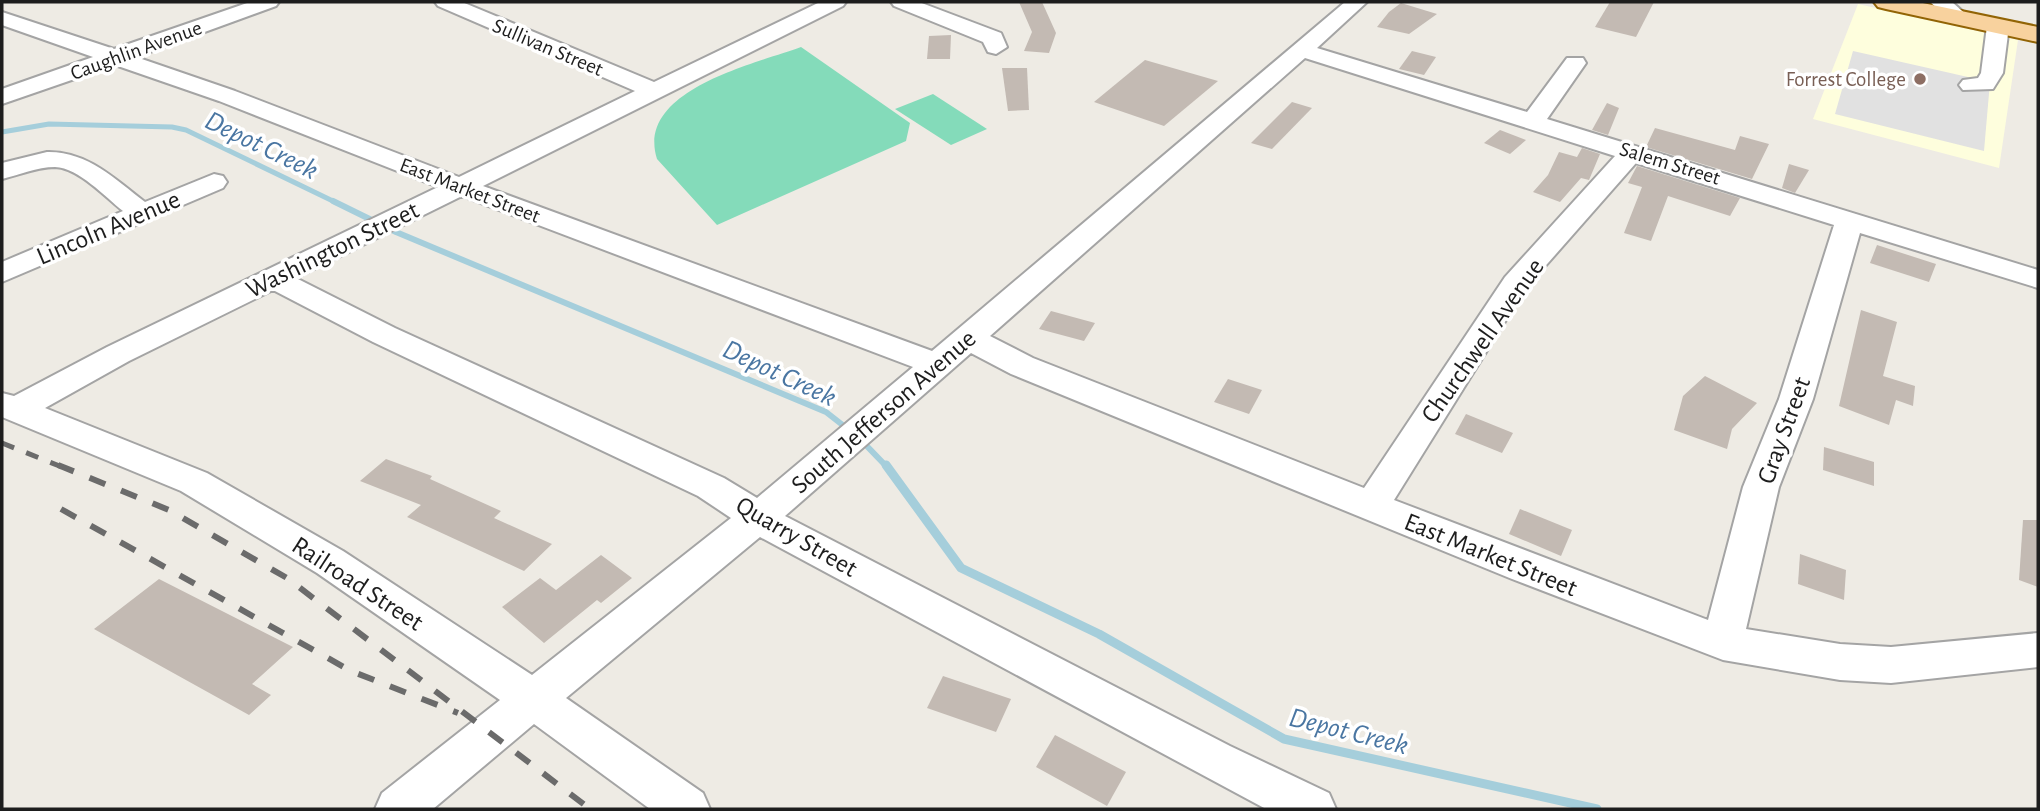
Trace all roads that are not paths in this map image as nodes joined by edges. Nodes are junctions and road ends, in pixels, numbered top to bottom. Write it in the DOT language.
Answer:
graph roads {
  1 [pos="270,2"];
  2 [pos="445,2"];
  3 [pos="836,2"];
  4 [pos="901,2"];
  5 [pos="1357,2"];
  6 [pos="1886,2"];
  7 [pos="1950,10"];
  8 [pos="2,18"];
  9 [pos="1998,26"];
  10 [pos="2038,35"];
  11 [pos="996,47"];
  12 [pos="1301,50"];
  13 [pos="117,58"];
  14 [pos="1575,62"];
  15 [pos="1970,85"];
  16 [pos="652,90"];
  17 [pos="2,97"];
  18 [pos="1534,120"];
  19 [pos="1632,152"];
  20 [pos="2,171"];
  21 [pos="214,182"];
  22 [pos="463,186"];
  23 [pos="141,212"];
  24 [pos="1850,219"];
  25 [pos="2,273"];
  26 [pos="273,278"];
  27 [pos="2038,279"];
  28 [pos="968,338"];
  29 [pos="937,365"];
  30 [pos="10,406"];
  31 [pos="1371,506"];
  32 [pos="758,517"];
  33 [pos="1723,643"];
  34 [pos="2038,650"];
  35 [pos="533,700"];
  36 [pos="398,809"];
  37 [pos="687,809"];
  38 [pos="1313,809"];
  1 -- 13 [label="street, Caughlin Avenue"];
  2 -- 16 [label="street, Sullivan Street"];
  3 -- 16 [label="street, Washington Street"];
  4 -- 11 [label="street"];
  5 -- 12 [label="street, South Jefferson Avenue"];
  6 -- 7 [label="main road"];
  7 -- 9 [label="main road"];
  8 -- 13 [label="street, East Market Street"];
  9 -- 10 [label="main road"];
  9 -- 15 [label="street"];
  12 -- 18 [label="street, Salem Street"];
  12 -- 28 [label="street, South Jefferson Avenue"];
  13 -- 17 [label="street, Caughlin Avenue"];
  13 -- 22 [label="street, East Market Street"];
  14 -- 18 [label="street"];
  16 -- 22 [label="street, Washington Street"];
  18 -- 19 [label="street, Salem Street"];
  19 -- 24 [label="street, Salem Street"];
  19 -- 31 [label="street, Churchwell Avenue"];
  20 -- 23 [label="street"];
  21 -- 23 [label="street, Lincoln Avenue"];
  22 -- 26 [label="street, Washington Street"];
  22 -- 29 [label="street, East Market Street"];
  23 -- 25 [label="street, Lincoln Avenue"];
  24 -- 27 [label="street, Salem Street"];
  24 -- 33 [label="street, Gray Street"];
  26 -- 30 [label="street, Washington Street"];
  26 -- 32 [label="street, Quarry Street"];
  28 -- 29 [label="street, South Jefferson Avenue"];
  28 -- 31 [label="street, East Market Street"];
  29 -- 32 [label="street, South Jefferson Avenue"];
  30 -- 35 [label="street, Railroad Street"];
  31 -- 33 [label="street, East Market Street"];
  32 -- 35 [label="street, South Jefferson Avenue"];
  32 -- 38 [label="street, Quarry Street"];
  33 -- 34 [label="street, East Market Street"];
  35 -- 36 [label="street, South Jefferson Avenue"];
  35 -- 37 [label="street, Railroad Street"];
}
